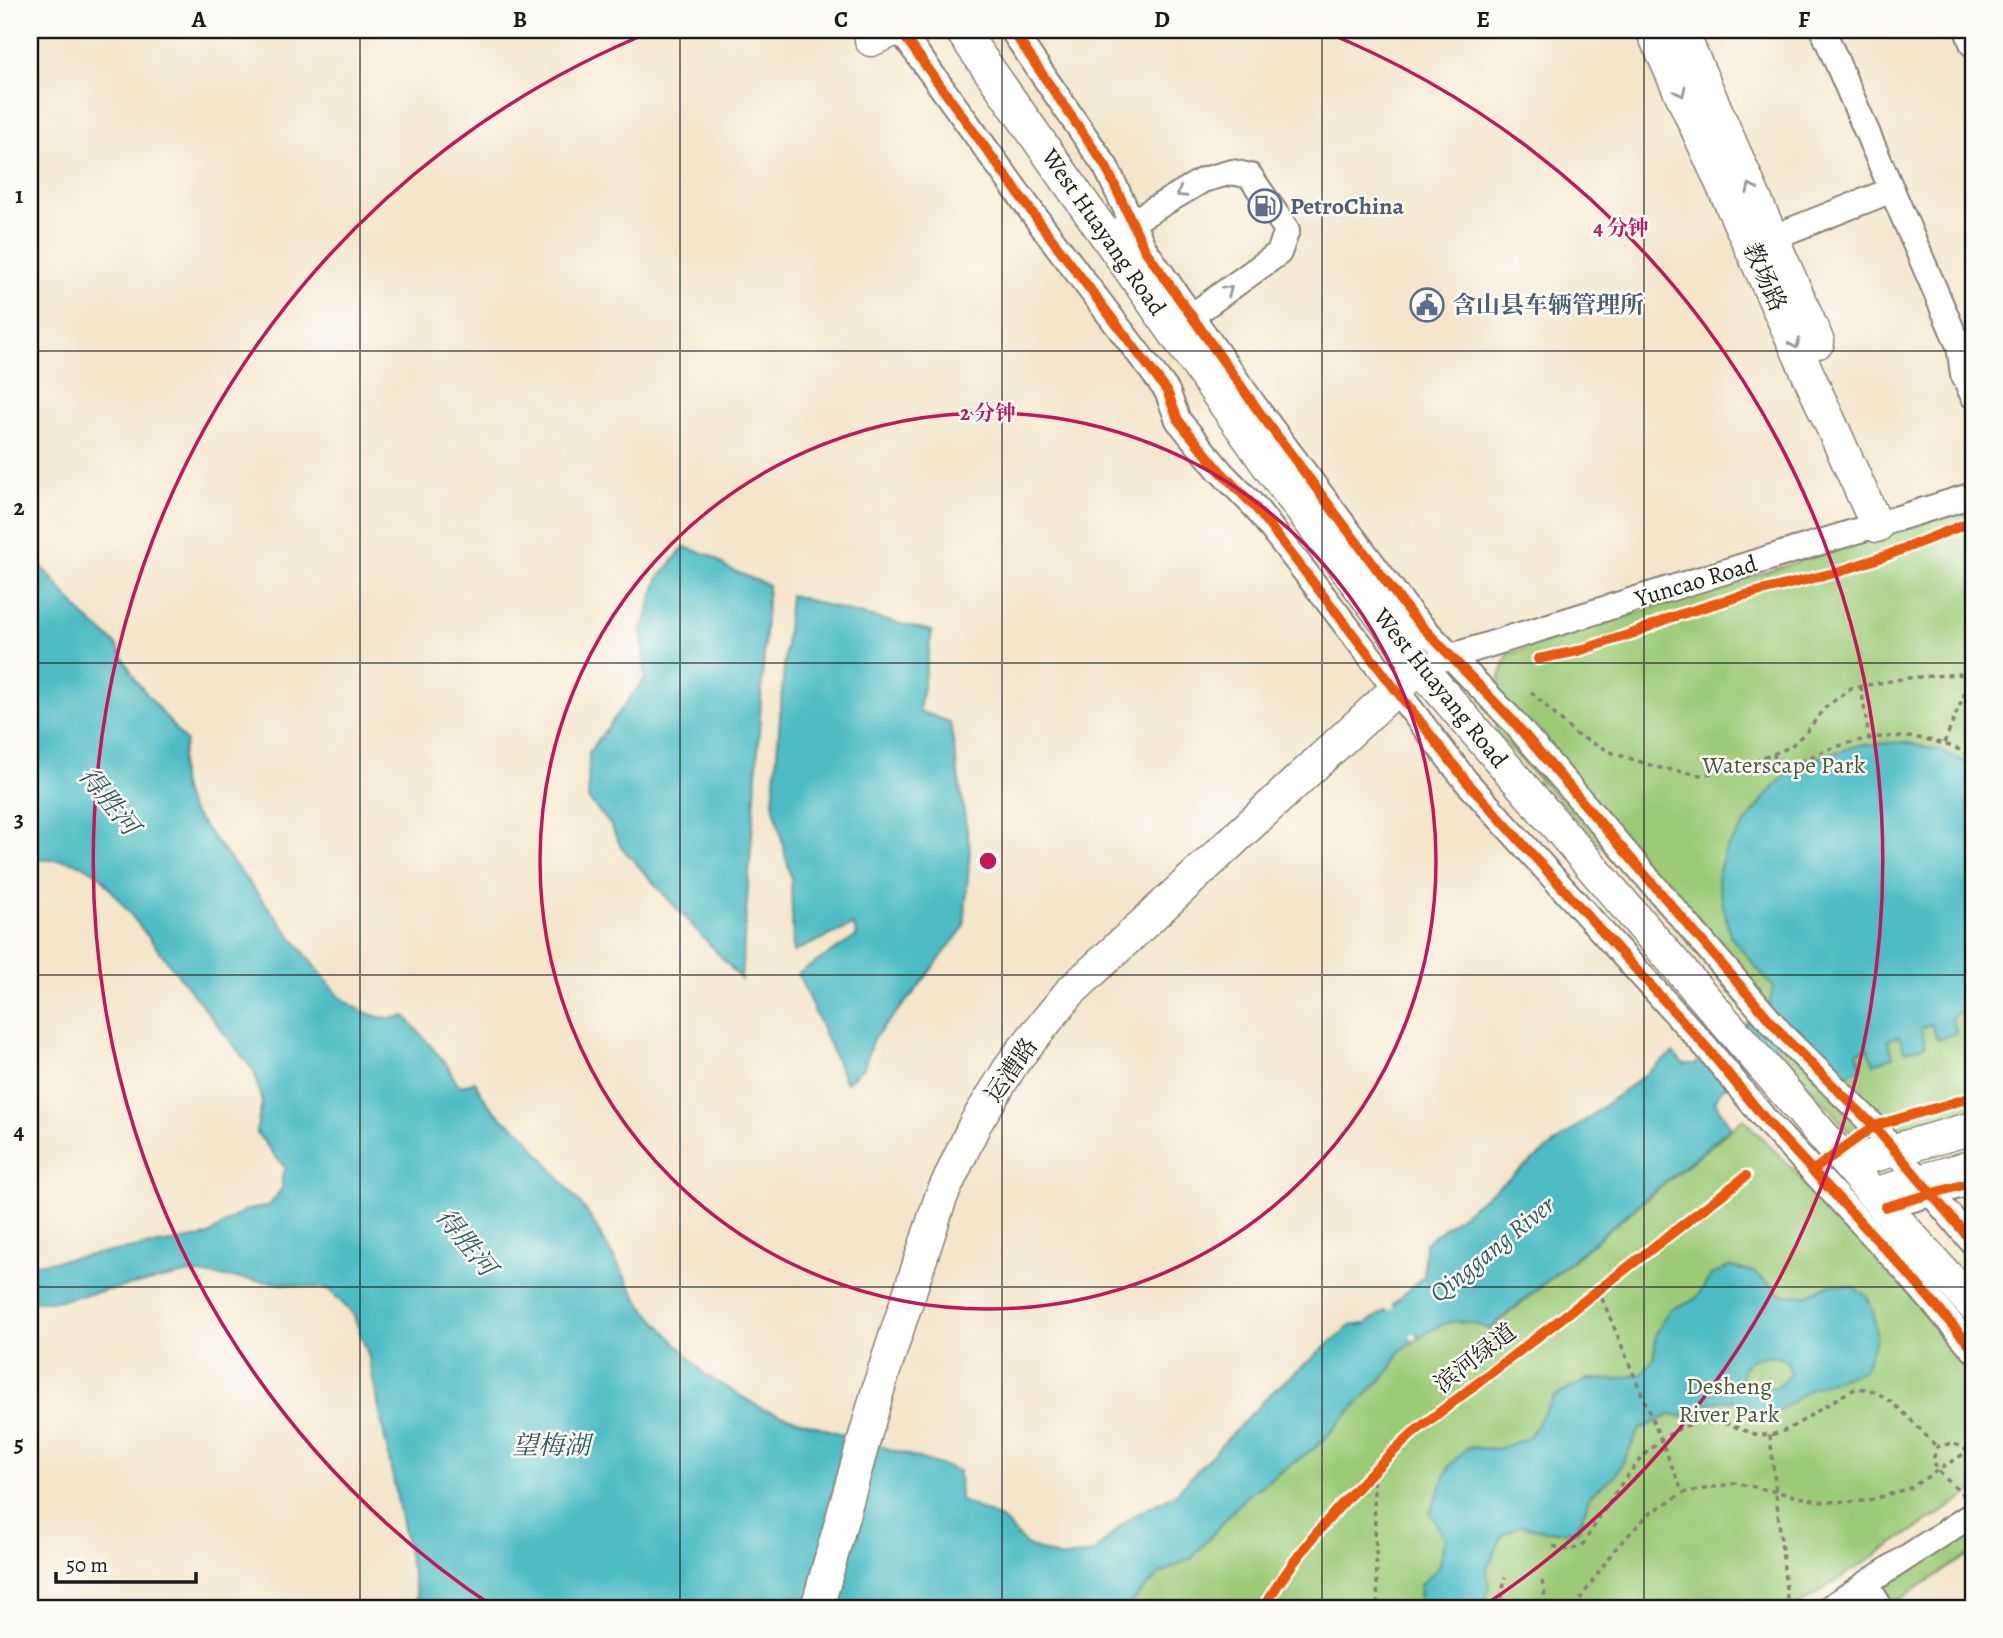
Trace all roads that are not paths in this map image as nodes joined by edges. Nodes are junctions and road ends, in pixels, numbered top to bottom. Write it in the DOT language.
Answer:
graph roads {
  1 [pos="961,30"];
  2 [pos="1012,30"];
  3 [pos="1652,30"];
  4 [pos="1682,30"];
  5 [pos="1823,30"];
  6 [pos="1967,30"];
  7 [pos="888,33"];
  8 [pos="1973,45"];
  9 [pos="1892,190"];
  10 [pos="1120,230"];
  11 [pos="1762,242"];
  12 [pos="1182,323"];
  13 [pos="1966,343"];
  14 [pos="1973,397"];
  15 [pos="1973,495"];
  16 [pos="1886,523"];
  17 [pos="1450,656"];
  18 [pos="1420,667"];
  19 [pos="1973,1128"];
  20 [pos="1894,1150"];
  21 [pos="1848,1163"];
  22 [pos="1973,1166"];
  23 [pos="1973,1182"];
  24 [pos="1926,1188"];
  25 [pos="1879,1200"];
  26 [pos="1973,1243"];
  27 [pos="1973,1305"];
  28 [pos="1973,1349"];
  29 [pos="1969,1505"];
  30 [pos="1866,1584"];
  31 [pos="817,1608"];
  32 [pos="1829,1608"];
  33 [pos="1881,1608"];
  1 -- 10 [label="main road, West Huayang Road"];
  2 -- 10 [label="street"];
  3 -- 11 [label="main road, 教场路, one-way"];
  11 -- 4 [label="main road, 教场路, one-way"];
  5 -- 9 [label="street"];
  6 -- 8 [label="street"];
  7 -- 28 [label="street"];
  9 -- 11 [label="street"];
  9 -- 13 [label="street"];
  10 -- 12 [label="main road, West Huayang Road"];
  12 -- 10 [label="street, one-way"];
  11 -- 16 [label="main road, 教场路"];
  12 -- 17 [label="street"];
  12 -- 18 [label="main road, West Huayang Road"];
  13 -- 14 [label="street"];
  15 -- 16 [label="street, Yuncao Road"];
  16 -- 17 [label="street, Yuncao Road"];
  17 -- 18 [label="street, Yuncao Road"];
  17 -- 20 [label="street"];
  18 -- 21 [label="main road, West Huayang Road"];
  18 -- 31 [label="main road, 运漕路"];
  19 -- 20 [label="main road"];
  20 -- 21 [label="main road"];
  20 -- 24 [label="street"];
  21 -- 25 [label="main road, West Huayang Road"];
  22 -- 24 [label="main road"];
  23 -- 24 [label="street"];
  24 -- 25 [label="main road"];
  24 -- 26 [label="street"];
  25 -- 27 [label="main road, West Huayang Road"];
  29 -- 30 [label="street"];
  30 -- 32 [label="street"];
  30 -- 33 [label="street"];
}
